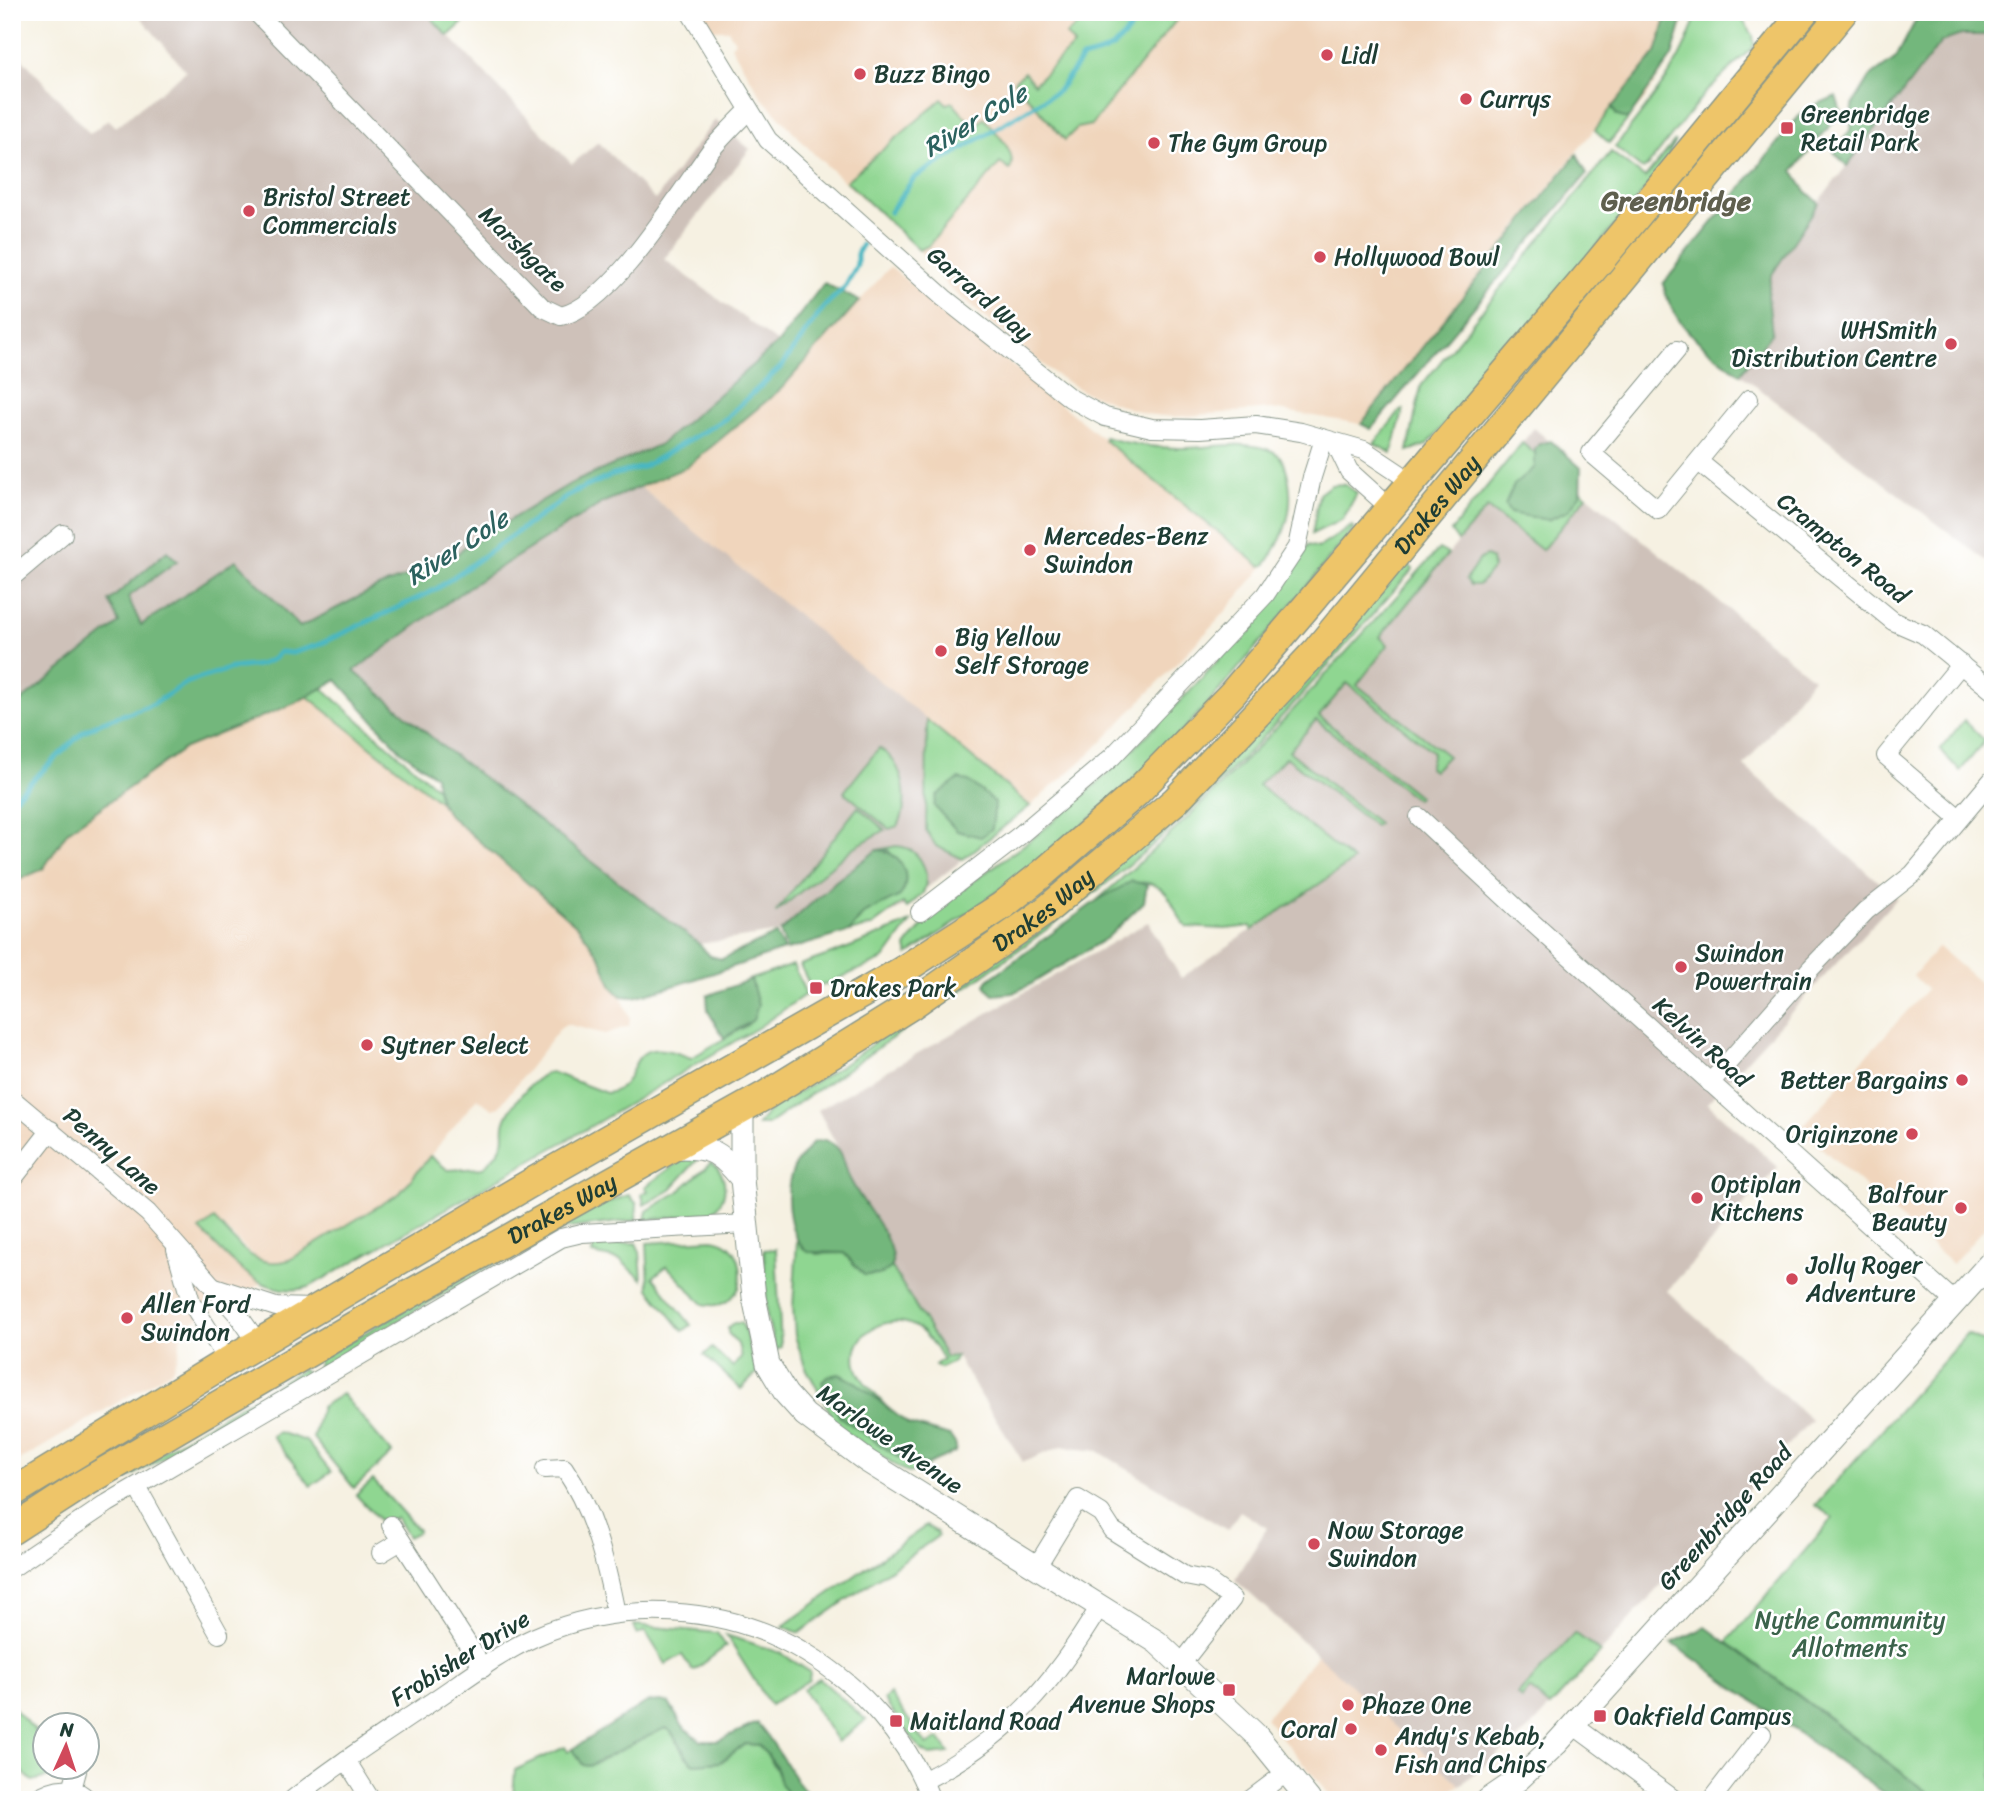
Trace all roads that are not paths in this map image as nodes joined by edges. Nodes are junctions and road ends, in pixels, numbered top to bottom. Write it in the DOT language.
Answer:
graph roads {
  1 [pos="256,12"];
  2 [pos="690,12"];
  3 [pos="1804,12"];
  4 [pos="1843,12"];
  5 [pos="748,111"];
  6 [pos="1676,350"];
  7 [pos="1749,399"];
  8 [pos="1330,441"];
  9 [pos="1699,462"];
  10 [pos="1412,482"];
  11 [pos="1439,505"];
  12 [pos="1390,508"];
  13 [pos="1417,531"];
  14 [pos="64,534"];
  15 [pos="12,576"];
  16 [pos="1961,664"];
  17 [pos="1993,691"];
  18 [pos="1993,779"];
  19 [pos="1419,817"];
  20 [pos="1959,818"];
  21 [pos="920,912"];
  22 [pos="1710,1083"];
  23 [pos="12,1098"];
  24 [pos="742,1109"];
  25 [pos="51,1130"];
  26 [pos="671,1147"];
  27 [pos="570,1162"];
  28 [pos="742,1179"];
  29 [pos="12,1180"];
  30 [pos="746,1224"];
  31 [pos="175,1245"];
  32 [pos="1993,1260"];
  33 [pos="212,1286"];
  34 [pos="1955,1302"];
  35 [pos="317,1308"];
  36 [pos="258,1343"];
  37 [pos="228,1361"];
  38 [pos="257,1382"];
  39 [pos="545,1469"];
  40 [pos="137,1487"];
  41 [pos="12,1493"];
  42 [pos="12,1530"];
  43 [pos="381,1553"];
  44 [pos="1037,1566"];
  45 [pos="12,1568"];
  46 [pos="1100,1606"];
  47 [pos="616,1614"];
  48 [pos="219,1634"];
  49 [pos="1182,1663"];
  50 [pos="483,1668"];
  51 [pos="1573,1726"];
  52 [pos="1762,1734"];
  53 [pos="346,1760"];
  54 [pos="1287,1772"];
  55 [pos="923,1781"];
  56 [pos="80,1794"];
  57 [pos="34,1800"];
  58 [pos="292,1800"];
  59 [pos="371,1800"];
  60 [pos="931,1800"];
  61 [pos="1250,1800"];
  62 [pos="1309,1800"];
  63 [pos="1488,1800"];
  64 [pos="1675,1800"];
  65 [pos="1711,1800"];
  1 -- 5 [label="street, Marshgate"];
  2 -- 5 [label="street, Garrard Way"];
  3 -- 10 [label="main road, Drakes Way"];
  4 -- 11 [label="main road, Drakes Way"];
  5 -- 8 [label="street, Garrard Way"];
  6 -- 9 [label="street"];
  7 -- 9 [label="street"];
  8 -- 10 [label="street, Garrard Way"];
  8 -- 12 [label="street"];
  8 -- 21 [label="street"];
  9 -- 16 [label="street, Crampton Road"];
  10 -- 11 [label="main road"];
  10 -- 12 [label="main road, Drakes Way"];
  11 -- 13 [label="main road, Drakes Way"];
  12 -- 13 [label="main road"];
  12 -- 27 [label="main road, Drakes Way"];
  13 -- 24 [label="main road, Drakes Way"];
  14 -- 15 [label="street"];
  16 -- 17 [label="street, Crampton Road"];
  16 -- 20 [label="street"];
  18 -- 20 [label="street"];
  19 -- 22 [label="street, Kelvin Road"];
  20 -- 22 [label="street"];
  22 -- 34 [label="street, Kelvin Road"];
  23 -- 25 [label="street, Penny Lane"];
  24 -- 26 [label="main road, Drakes Way"];
  24 -- 27 [label="main road"];
  24 -- 28 [label="street, Marlowe Avenue"];
  25 -- 29 [label="street"];
  25 -- 31 [label="street, Penny Lane"];
  26 -- 28 [label="street"];
  26 -- 38 [label="main road, Drakes Way"];
  27 -- 35 [label="main road, Drakes Way"];
  28 -- 30 [label="street, Marlowe Avenue"];
  30 -- 40 [label="street, Drakes Way"];
  30 -- 44 [label="street, Marlowe Avenue"];
  31 -- 33 [label="street, Penny Lane"];
  31 -- 37 [label="street, Penny Lane"];
  32 -- 34 [label="street, Greenbridge Road"];
  33 -- 35 [label="street, Penny Lane"];
  33 -- 36 [label="street, Penny Lane"];
  34 -- 51 [label="street, Greenbridge Road"];
  35 -- 36 [label="main road, Drakes Way"];
  36 -- 37 [label="main road, Drakes Way"];
  36 -- 38 [label="main road"];
  37 -- 38 [label="main road"];
  37 -- 41 [label="main road, Drakes Way"];
  38 -- 42 [label="main road, Drakes Way"];
  39 -- 47 [label="street"];
  40 -- 45 [label="street, Drakes Way"];
  40 -- 48 [label="street"];
  43 -- 50 [label="street"];
  44 -- 46 [label="street, Marlowe Avenue"];
  44 -- 49 [label="street"];
  46 -- 49 [label="street, Marlowe Avenue"];
  46 -- 55 [label="street"];
  47 -- 50 [label="street, Frobisher Drive"];
  47 -- 55 [label="street, Frobisher Drive"];
  49 -- 54 [label="street, Marlowe Avenue"];
  50 -- 53 [label="street, Frobisher Drive"];
  51 -- 63 [label="street, Greenbridge Road"];
  51 -- 64 [label="street"];
  52 -- 65 [label="street"];
  53 -- 58 [label="street, Frobisher Drive"];
  53 -- 59 [label="street"];
  54 -- 61 [label="street"];
  54 -- 62 [label="street, Marlowe Avenue"];
  55 -- 60 [label="street, Frobisher Drive"];
  56 -- 57 [label="street"];
}
